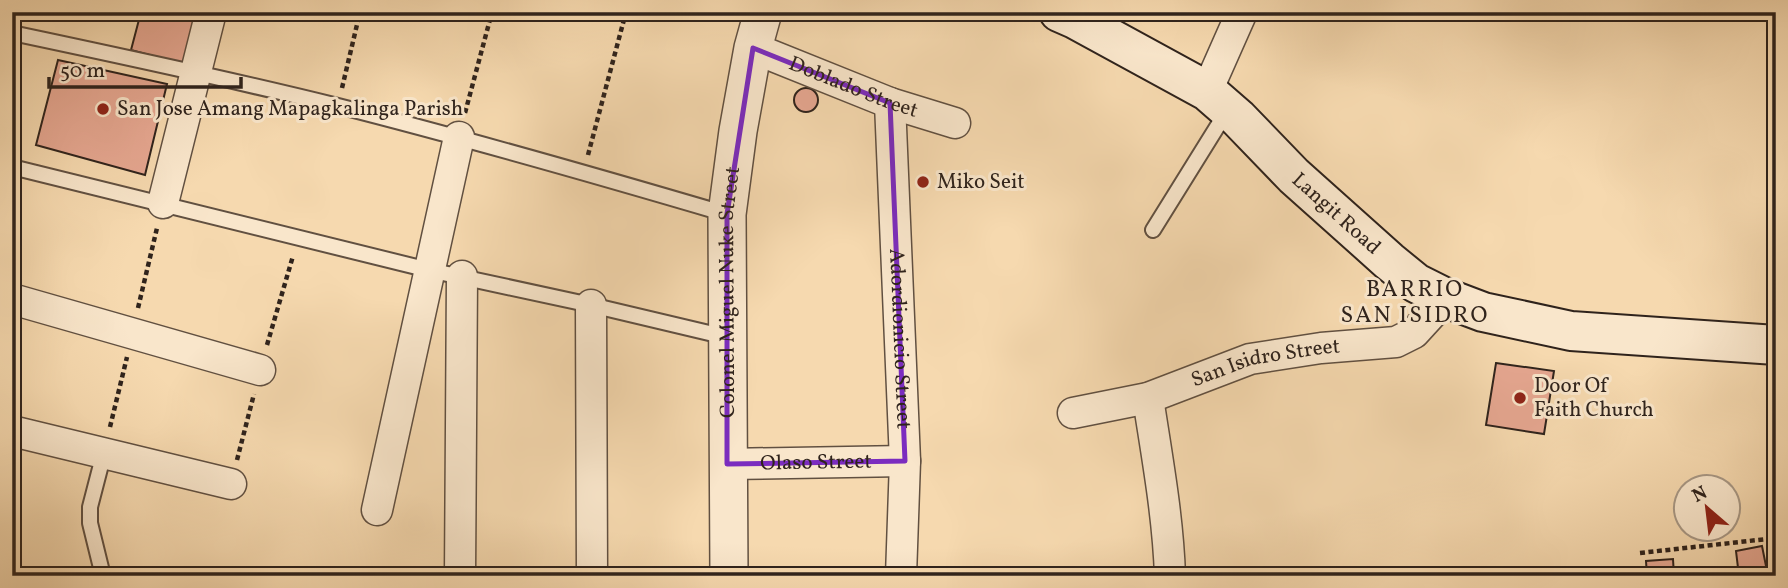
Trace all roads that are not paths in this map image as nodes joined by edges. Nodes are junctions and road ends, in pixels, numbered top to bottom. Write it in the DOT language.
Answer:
graph roads {
  1 [pos="211,12"];
  2 [pos="763,12"];
  3 [pos="1059,12"];
  4 [pos="1242,12"];
  5 [pos="12,33"];
  6 [pos="753,48"];
  7 [pos="196,72"];
  8 [pos="1217,100"];
  9 [pos="890,103"];
  10 [pos="955,122"];
  11 [pos="459,137"];
  12 [pos="12,167"];
  13 [pos="163,203"];
  14 [pos="727,214"];
  15 [pos="1153,230"];
  16 [pos="429,270"];
  17 [pos="462,276"];
  18 [pos="1446,298"];
  19 [pos="12,299"];
  20 [pos="591,304"];
  21 [pos="727,338"];
  22 [pos="1776,345"];
  23 [pos="260,370"];
  24 [pos="1147,398"];
  25 [pos="1073,414"];
  26 [pos="12,431"];
  27 [pos="104,453"];
  28 [pos="905,461"];
  29 [pos="727,464"];
  30 [pos="231,484"];
  31 [pos="377,510"];
  32 [pos="103,576"];
  33 [pos="460,576"];
  34 [pos="592,576"];
  35 [pos="729,576"];
  36 [pos="901,576"];
  37 [pos="1170,576"];
  1 -- 7 [label="street"];
  2 -- 6 [label="street, Colonel Miguel Nuke Street"];
  3 -- 8 [label="main road, Langit Road"];
  4 -- 8 [label="street"];
  5 -- 7 [label="lane"];
  6 -- 9 [label="street, Doblado Street"];
  6 -- 14 [label="street, Colonel Miguel Nuke Street"];
  7 -- 11 [label="lane"];
  7 -- 13 [label="street"];
  8 -- 15 [label="lane"];
  8 -- 18 [label="main road, Langit Road"];
  9 -- 10 [label="street, Doblado Street"];
  9 -- 28 [label="street, Adordionicio Street"];
  11 -- 14 [label="lane"];
  11 -- 16 [label="street"];
  12 -- 13 [label="lane"];
  13 -- 16 [label="lane"];
  14 -- 21 [label="street, Colonel Miguel Nuke Street"];
  16 -- 17 [label="lane"];
  16 -- 31 [label="street"];
  17 -- 20 [label="lane"];
  17 -- 33 [label="street"];
  18 -- 22 [label="main road, Langit Road"];
  18 -- 24 [label="street, San Isidro Street"];
  19 -- 23 [label="street"];
  20 -- 21 [label="lane"];
  20 -- 34 [label="street"];
  21 -- 29 [label="street, Colonel Miguel Nuke Street"];
  24 -- 25 [label="street, San Isidro Street"];
  24 -- 37 [label="street"];
  26 -- 27 [label="street"];
  27 -- 30 [label="street"];
  27 -- 32 [label="lane"];
  28 -- 29 [label="street, Olaso Street"];
  28 -- 36 [label="street, Adordionicio Street"];
  29 -- 35 [label="street, Colonel Miguel Nuke Street"];
}
